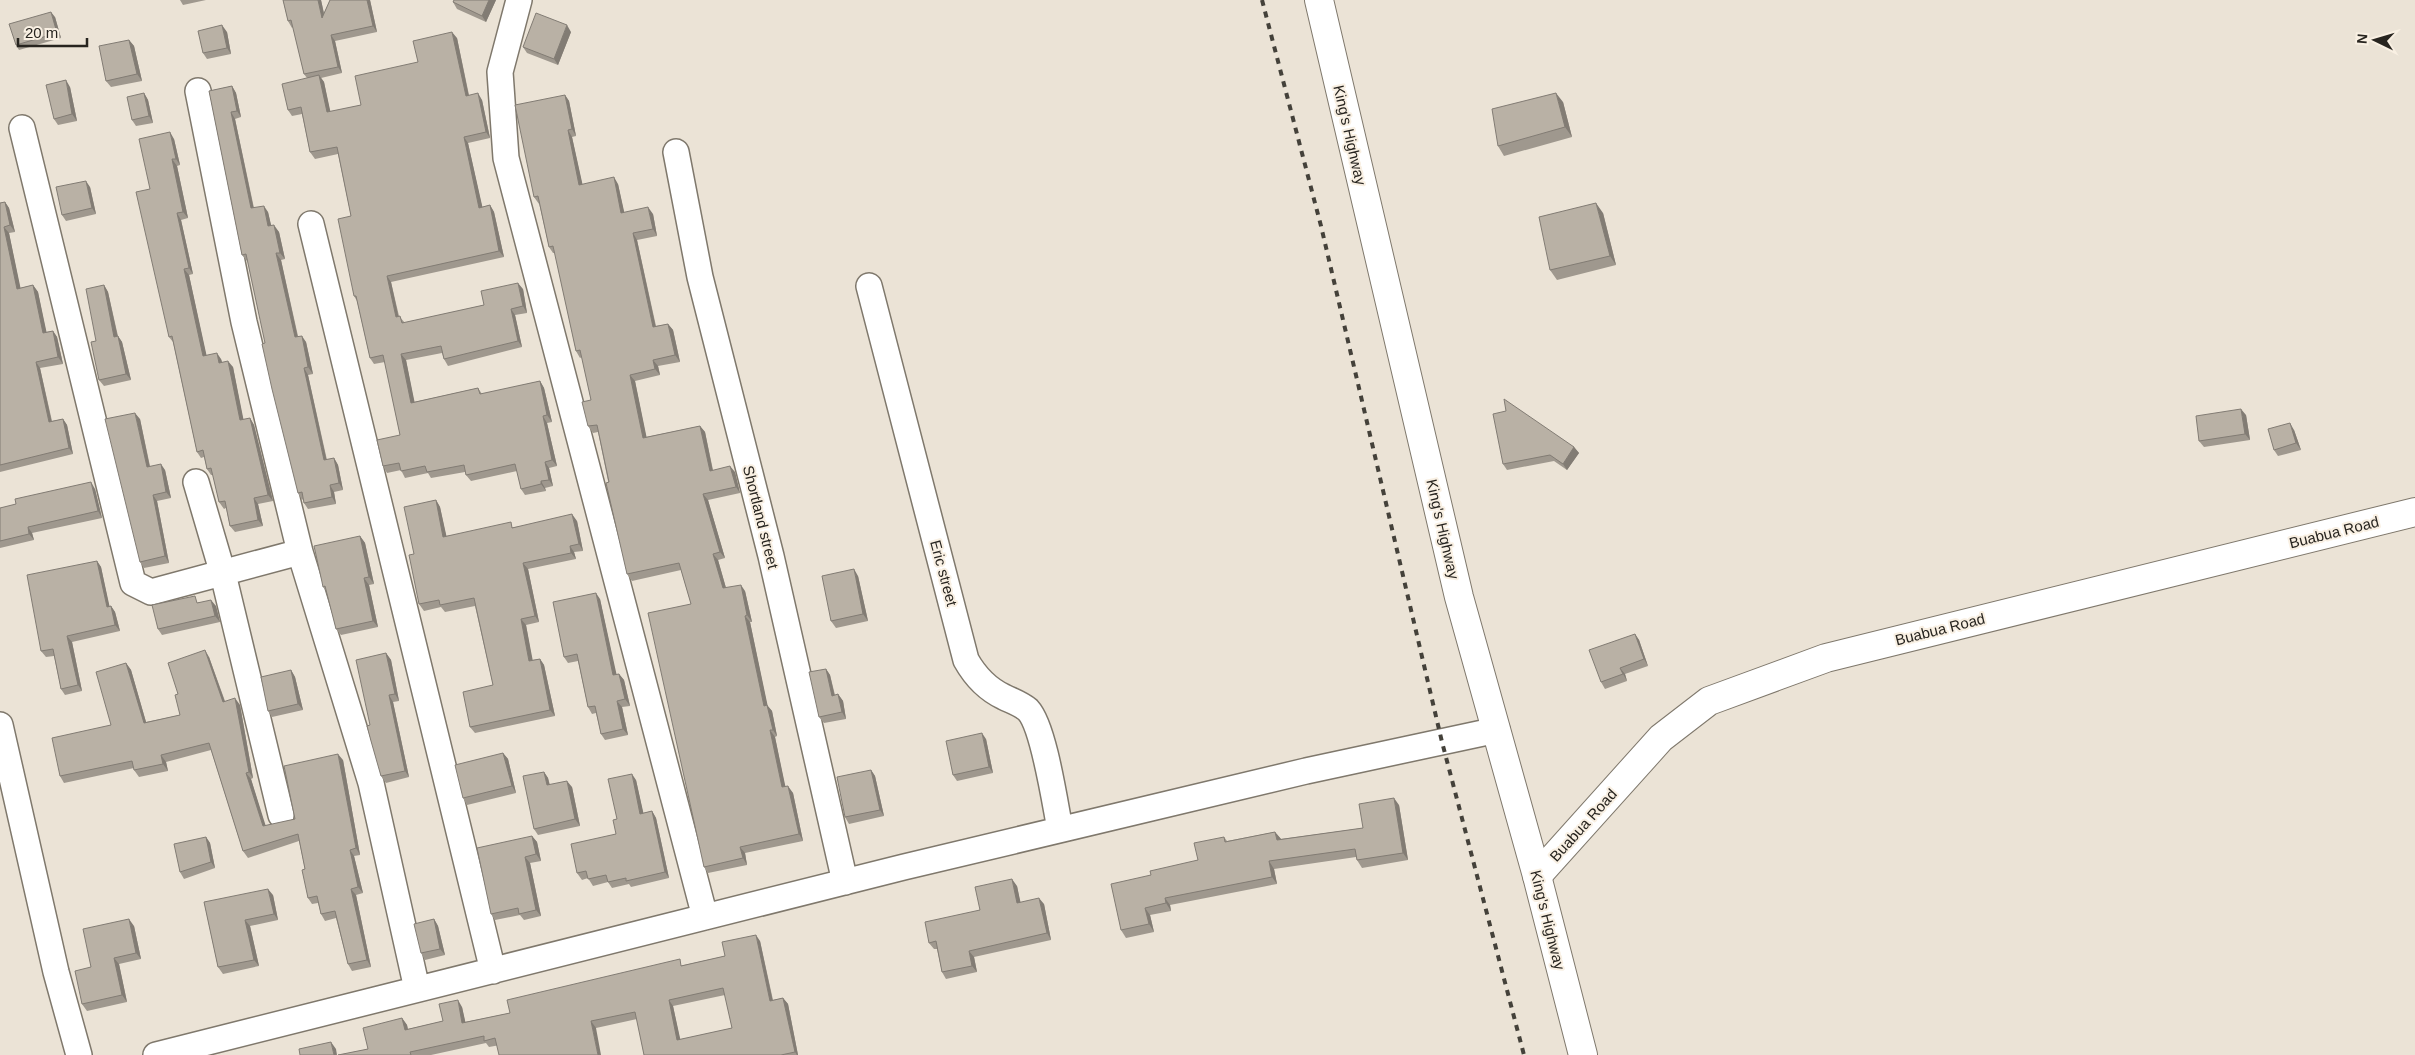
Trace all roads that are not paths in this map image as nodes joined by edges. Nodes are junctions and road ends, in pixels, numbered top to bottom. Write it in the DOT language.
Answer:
graph roads {
  1 [pos="519,0"];
  2 [pos="1319,0"];
  3 [pos="198,91"];
  4 [pos="22,128"];
  5 [pos="676,152"];
  6 [pos="311,224"];
  7 [pos="870,286"];
  8 [pos="196,482"];
  9 [pos="2415,512"];
  10 [pos="300,552"];
  11 [pos="223,574"];
  12 [pos="0,725"];
  13 [pos="1497,730"];
  14 [pos="6,776"];
  15 [pos="280,815"];
  16 [pos="1060,829"];
  17 [pos="1537,876"];
  18 [pos="845,882"];
  19 [pos="705,917"];
  20 [pos="492,971"];
  21 [pos="417,990"];
  22 [pos="79,1055"];
  23 [pos="156,1055"];
  24 [pos="1583,1055"];
  1 -- 19 [label="street"];
  2 -- 13 [label="main road, King's Highway"];
  3 -- 10 [label="street"];
  4 -- 11 [label="street"];
  5 -- 18 [label="street, Shortland street"];
  6 -- 20 [label="street"];
  7 -- 16 [label="street, Eric street"];
  8 -- 11 [label="street"];
  9 -- 17 [label="main road, Buabua Road"];
  10 -- 11 [label="street"];
  10 -- 21 [label="street"];
  11 -- 15 [label="street"];
  12 -- 14 [label="street"];
  13 -- 16 [label="street"];
  13 -- 17 [label="main road, King's Highway"];
  14 -- 22 [label="street"];
  16 -- 18 [label="street"];
  17 -- 24 [label="main road, King's Highway"];
  18 -- 19 [label="street"];
  19 -- 20 [label="street"];
  20 -- 21 [label="street"];
  21 -- 23 [label="street"];
}
